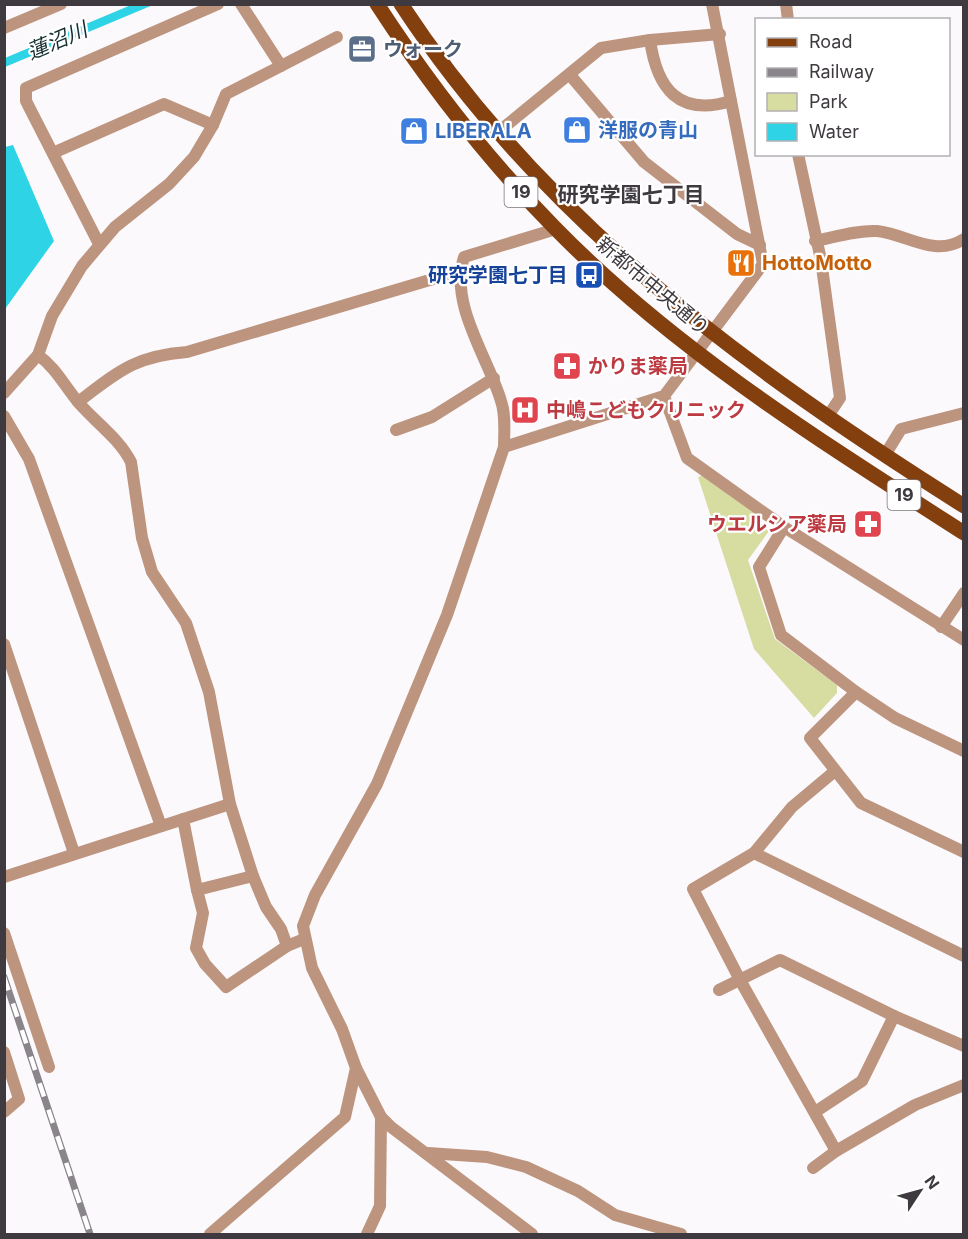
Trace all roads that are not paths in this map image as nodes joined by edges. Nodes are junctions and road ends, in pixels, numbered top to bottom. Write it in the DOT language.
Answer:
graph roads {
  1 [pos="218,4"];
  2 [pos="241,4"];
  3 [pos="377,4"];
  4 [pos="401,4"];
  5 [pos="712,4"];
  6 [pos="56,6"];
  7 [pos="4,28"];
  8 [pos="720,34"];
  9 [pos="337,37"];
  10 [pos="650,40"];
  11 [pos="280,66"];
  12 [pos="570,75"];
  13 [pos="731,101"];
  14 [pos="213,125"];
  15 [pos="497,134"];
  16 [pos="53,153"];
  17 [pos="798,156"];
  18 [pos="556,229"];
  19 [pos="963,239"];
  20 [pos="815,241"];
  21 [pos="99,244"];
  22 [pos="760,245"];
  23 [pos="460,271"];
  24 [pos="711,332"];
  25 [pos="696,350"];
  26 [pos="39,355"];
  27 [pos="494,378"];
  28 [pos="4,393"];
  29 [pos="664,396"];
  30 [pos="78,402"];
  31 [pos="963,413"];
  32 [pos="4,416"];
  33 [pos="828,417"];
  34 [pos="396,430"];
  35 [pos="504,447"];
  36 [pos="885,454"];
  37 [pos="963,506"];
  38 [pos="784,527"];
  39 [pos="963,533"];
  40 [pos="963,593"];
  41 [pos="941,627"];
  42 [pos="963,640"];
  43 [pos="4,644"];
  44 [pos="856,692"];
  45 [pos="963,751"];
  46 [pos="835,771"];
  47 [pos="230,804"];
  48 [pos="183,819"];
  49 [pos="161,826"];
  50 [pos="754,852"];
  51 [pos="963,852"];
  52 [pos="74,853"];
  53 [pos="253,876"];
  54 [pos="4,877"];
  55 [pos="196,890"];
  56 [pos="4,933"];
  57 [pos="304,939"];
  58 [pos="287,946"];
  59 [pos="963,956"];
  60 [pos="740,980"];
  61 [pos="719,990"];
  62 [pos="894,1016"];
  63 [pos="963,1046"];
  64 [pos="4,1052"];
  65 [pos="49,1067"];
  66 [pos="356,1068"];
  67 [pos="963,1087"];
  68 [pos="4,1112"];
  69 [pos="815,1112"];
  70 [pos="381,1117"];
  71 [pos="836,1151"];
  72 [pos="428,1153"];
  73 [pos="813,1168"];
  74 [pos="659,1231"];
  75 [pos="210,1234"];
  76 [pos="367,1234"];
  77 [pos="532,1234"];
  78 [pos="681,1234"];
  1 -- 16 [label="street"];
  2 -- 11 [label="street"];
  3 -- 18 [label="main road, 新都市中央通り / 19"];
  4 -- 15 [label="main road, 新都市中央通り / 19"];
  5 -- 8 [label="street"];
  6 -- 7 [label="street"];
  8 -- 10 [label="street"];
  8 -- 13 [label="street"];
  9 -- 11 [label="street"];
  10 -- 12 [label="street"];
  10 -- 13 [label="street"];
  11 -- 14 [label="street"];
  12 -- 15 [label="street"];
  12 -- 22 [label="street"];
  13 -- 22 [label="street"];
  14 -- 16 [label="street"];
  14 -- 21 [label="street"];
  15 -- 24 [label="main road, 新都市中央通り / 19"];
  16 -- 21 [label="street"];
  17 -- 20 [label="street"];
  18 -- 23 [label="street"];
  18 -- 25 [label="main road, 新都市中央通り / 19"];
  19 -- 20 [label="street"];
  20 -- 33 [label="street"];
  21 -- 26 [label="street"];
  22 -- 24 [label="street"];
  23 -- 27 [label="street"];
  23 -- 30 [label="street"];
  24 -- 25 [label="street"];
  24 -- 33 [label="main road, 新都市中央通り / 19"];
  25 -- 29 [label="street"];
  25 -- 39 [label="main road, 新都市中央通り / 19"];
  26 -- 28 [label="street"];
  26 -- 30 [label="street"];
  27 -- 34 [label="street"];
  27 -- 35 [label="street"];
  29 -- 35 [label="street"];
  29 -- 38 [label="street"];
  30 -- 47 [label="street"];
  31 -- 36 [label="street"];
  32 -- 49 [label="street"];
  33 -- 36 [label="main road, 新都市中央通り / 19"];
  35 -- 57 [label="street"];
  36 -- 37 [label="main road, 新都市中央通り / 19"];
  38 -- 41 [label="street"];
  38 -- 44 [label="street"];
  40 -- 41 [label="street"];
  41 -- 42 [label="street"];
  43 -- 52 [label="street"];
  44 -- 45 [label="street"];
  44 -- 46 [label="street"];
  46 -- 50 [label="street"];
  46 -- 51 [label="street"];
  47 -- 48 [label="street"];
  47 -- 53 [label="street"];
  48 -- 49 [label="street"];
  48 -- 55 [label="street"];
  49 -- 52 [label="street"];
  50 -- 59 [label="street"];
  50 -- 60 [label="street"];
  52 -- 54 [label="street"];
  53 -- 55 [label="street"];
  53 -- 58 [label="street"];
  55 -- 58 [label="street"];
  56 -- 65 [label="street"];
  57 -- 58 [label="street"];
  57 -- 66 [label="street"];
  60 -- 61 [label="street"];
  60 -- 62 [label="street"];
  60 -- 69 [label="street"];
  62 -- 63 [label="street"];
  62 -- 69 [label="street"];
  64 -- 68 [label="street"];
  66 -- 70 [label="street"];
  66 -- 75 [label="street"];
  67 -- 71 [label="street"];
  69 -- 71 [label="street"];
  70 -- 72 [label="street"];
  70 -- 76 [label="street"];
  71 -- 73 [label="street"];
  72 -- 74 [label="street"];
  72 -- 77 [label="street"];
  74 -- 78 [label="street"];
}
